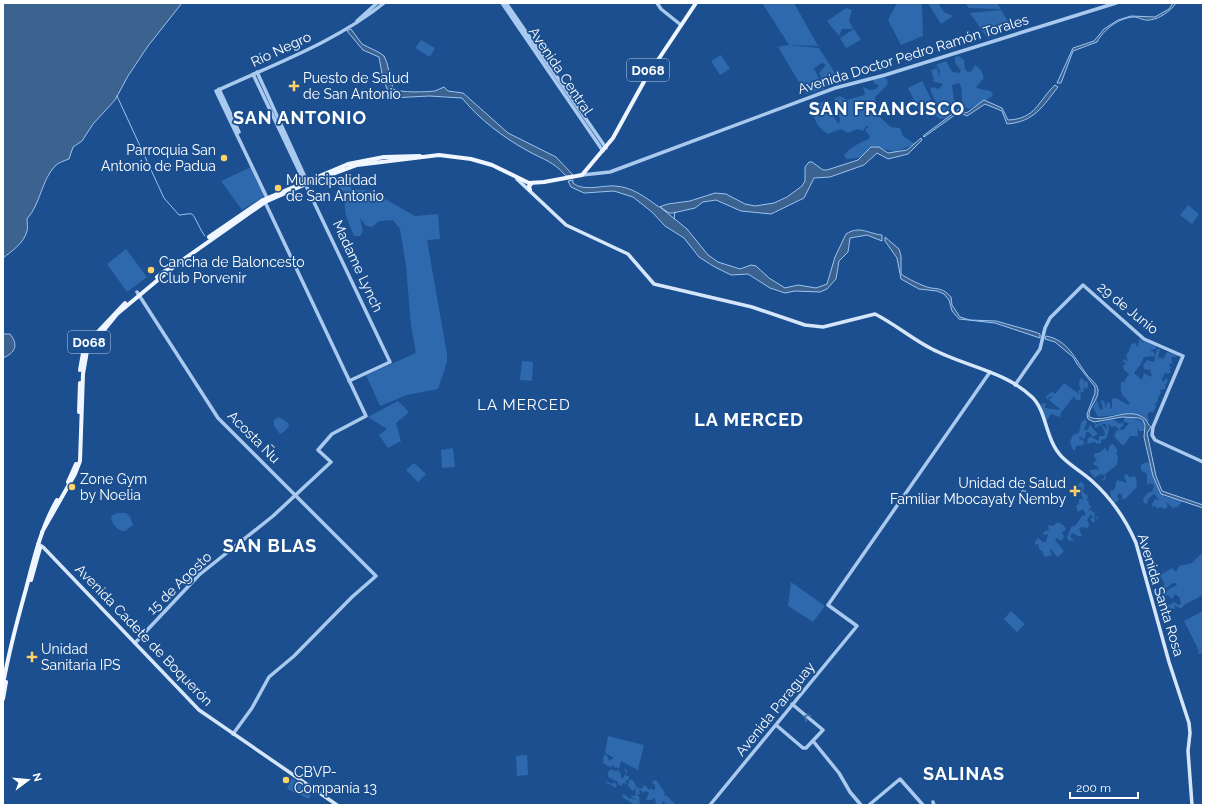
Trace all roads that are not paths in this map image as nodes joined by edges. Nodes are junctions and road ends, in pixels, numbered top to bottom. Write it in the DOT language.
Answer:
graph roads {
  1 [pos="376,3"];
  2 [pos="384,3"];
  3 [pos="502,3"];
  4 [pos="506,3"];
  5 [pos="657,3"];
  6 [pos="693,3"];
  7 [pos="696,3"];
  8 [pos="1116,3"];
  9 [pos="354,24"];
  10 [pos="681,24"];
  11 [pos="255,73"];
  12 [pos="604,150"];
  13 [pos="582,175"];
  14 [pos="517,179"];
  15 [pos="306,182"];
  16 [pos="532,183"];
  17 [pos="530,190"];
  18 [pos="267,200"];
  19 [pos="138,293"];
  20 [pos="990,372"];
  21 [pos="349,381"];
  22 [pos="1015,385"];
  23 [pos="1203,462"];
  24 [pos="297,496"];
  25 [pos="39,545"];
  26 [pos="134,643"];
  27 [pos="3,684"];
  28 [pos="3,699"];
  29 [pos="792,704"];
  30 [pos="776,725"];
  31 [pos="233,734"];
  32 [pos="813,741"];
  33 [pos="337,805"];
  34 [pos="710,805"];
  35 [pos="861,805"];
  36 [pos="869,805"];
  37 [pos="923,805"];
  38 [pos="1192,805"];
  1 -- 9 [label="street"];
  2 -- 9 [label="street"];
  3 -- 12 [label="street, Avenida Central"];
  4 -- 12 [label="street, Avenida Central"];
  5 -- 10 [label="street"];
  6 -- 10 [label="main road, D068"];
  7 -- 10 [label="main road, D068"];
  8 -- 13 [label="street, Avenida Doctor Pedro Ramón Torales"];
  9 -- 11 [label="street, Río Negro"];
  10 -- 12 [label="main road, D068"];
  11 -- 15 [label="street, Madame Lynch"];
  11 -- 18 [label="street, Río Negro"];
  12 -- 13 [label="main road, D068"];
  13 -- 16 [label="main road, D068"];
  14 -- 15 [label="main road, D068"];
  14 -- 16 [label="main road, D068"];
  14 -- 17 [label="main road, Avenida Santa Rosa"];
  15 -- 18 [label="main road, D068"];
  15 -- 21 [label="street, Madame Lynch"];
  16 -- 17 [label="main road"];
  17 -- 20 [label="main road, Avenida Santa Rosa"];
  18 -- 19 [label="main road, D068"];
  18 -- 21 [label="street"];
  19 -- 24 [label="street, Acosta Ñu"];
  19 -- 25 [label="main road, D068"];
  20 -- 22 [label="main road, Avenida Santa Rosa"];
  20 -- 29 [label="street, Avenida Paraguay"];
  21 -- 24 [label="street, 15 de Agosto"];
  22 -- 23 [label="street, 29 de Junio"];
  22 -- 38 [label="main road, Avenida Santa Rosa"];
  24 -- 26 [label="street, 15 de Agosto"];
  24 -- 31 [label="street, Acosta Ñu"];
  25 -- 26 [label="main road, Avenida Cadete de Boquerón"];
  25 -- 27 [label="main road, D068"];
  25 -- 28 [label="main road, D068"];
  26 -- 31 [label="main road, Avenida Cadete de Boquerón"];
  29 -- 30 [label="street, Avenida Paraguay"];
  32 -- 29 [label="street, one-way"];
  30 -- 32 [label="street"];
  30 -- 34 [label="street, Avenida Paraguay"];
  31 -- 33 [label="main road, Avenida Cadete de Boquerón"];
  32 -- 35 [label="street"];
  36 -- 37 [label="street"];
}
